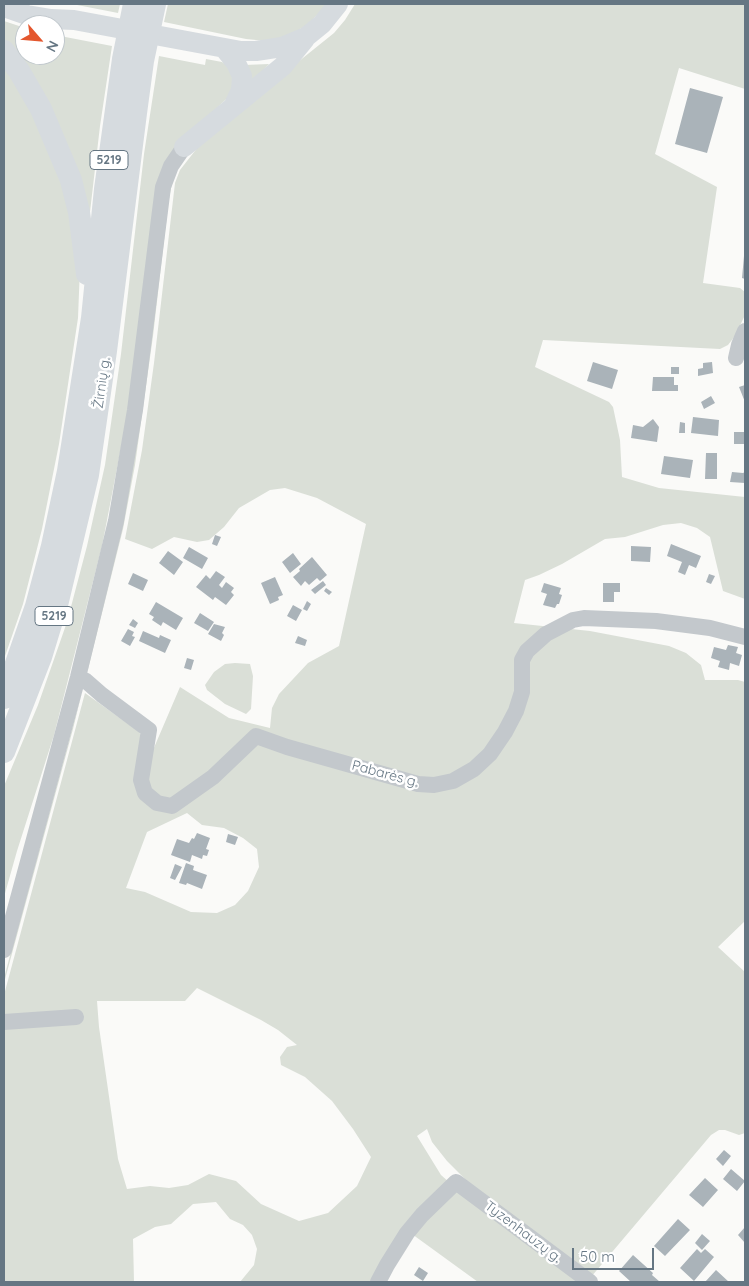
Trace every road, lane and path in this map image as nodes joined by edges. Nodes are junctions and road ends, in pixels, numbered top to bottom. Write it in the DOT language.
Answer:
graph roads {
  1 [pos="35,4"];
  2 [pos="134,4"];
  3 [pos="155,4"];
  4 [pos="338,4"];
  5 [pos="4,7"];
  6 [pos="81,21"];
  7 [pos="306,37"];
  8 [pos="224,48"];
  9 [pos="4,52"];
  10 [pos="234,105"];
  11 [pos="184,147"];
  12 [pos="92,318"];
  13 [pos="745,331"];
  14 [pos="736,358"];
  15 [pos="745,636"];
  16 [pos="78,677"];
  17 [pos="4,698"];
  18 [pos="4,752"];
  19 [pos="4,950"];
  20 [pos="76,1017"];
  21 [pos="4,1022"];
  22 [pos="378,1282"];
  23 [pos="590,1282"];
  1 -- 6 [label="main road"];
  2 -- 12 [label="highway, Žirnių g. / 5219"];
  3 -- 18 [label="highway, Žirnių g. / 5219"];
  4 -- 7 [label="main road"];
  5 -- 6 [label="main road"];
  6 -- 8 [label="main road"];
  7 -- 8 [label="main road"];
  7 -- 10 [label="main road"];
  8 -- 10 [label="main road"];
  9 -- 12 [label="highway"];
  10 -- 11 [label="main road"];
  11 -- 16 [label="street"];
  12 -- 17 [label="highway, Žirnių g. / 5219"];
  13 -- 14 [label="street"];
  15 -- 16 [label="street, Pabarės g."];
  16 -- 19 [label="street"];
  20 -- 21 [label="street"];
  22 -- 23 [label="street, Tyzenhauzų g."];
}
